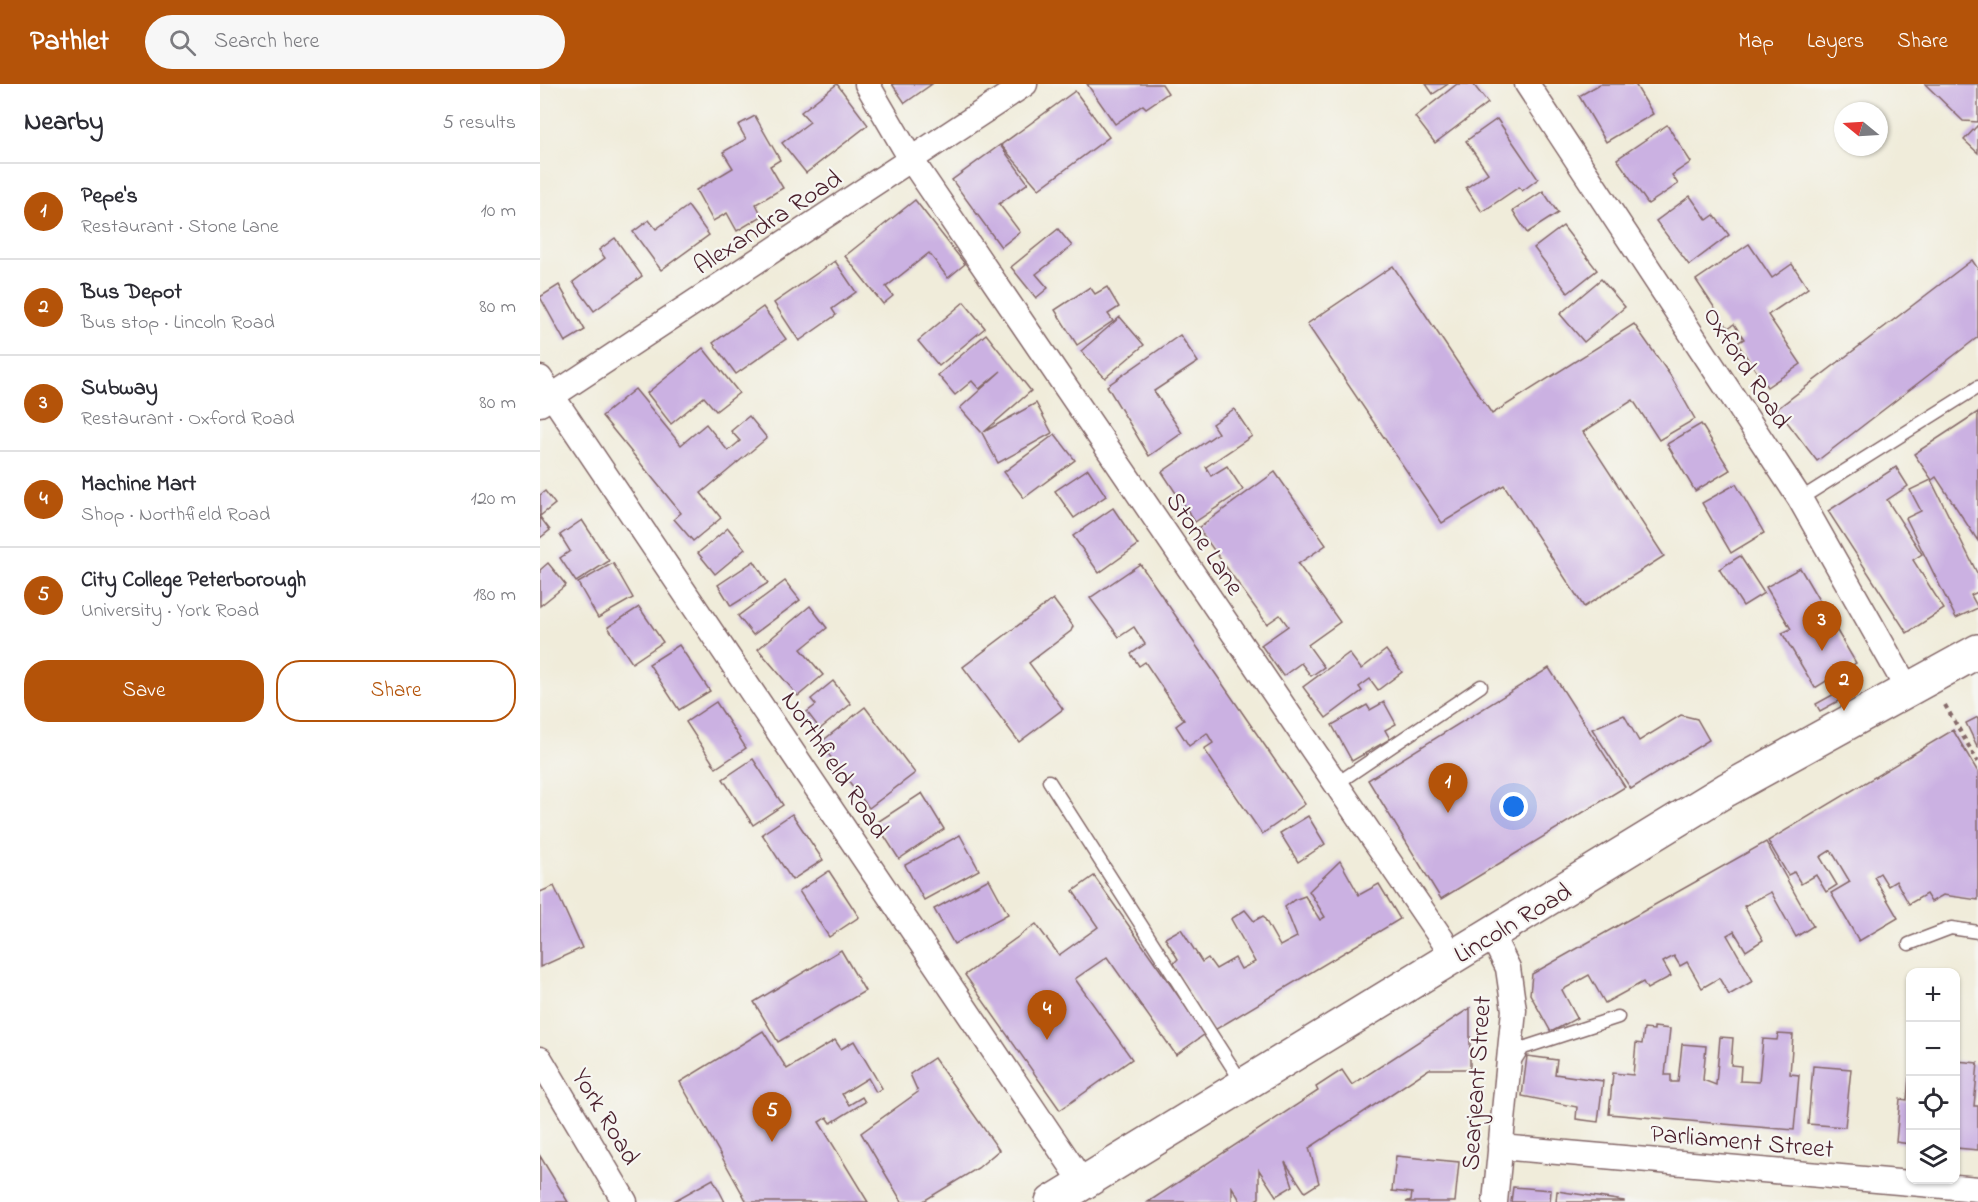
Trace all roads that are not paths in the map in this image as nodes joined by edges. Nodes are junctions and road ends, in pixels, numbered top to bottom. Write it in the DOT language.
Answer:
graph roads {
  1 [pos="867,84"];
  2 [pos="1025,84"];
  3 [pos="1527,84"];
  4 [pos="912,161"];
  5 [pos="1978,387"];
  6 [pos="544,392"];
  7 [pos="1800,499"];
  8 [pos="1978,651"];
  9 [pos="1919,684"];
  10 [pos="1482,687"];
  11 [pos="1049,781"];
  12 [pos="1336,784"];
  13 [pos="1978,932"];
  14 [pos="1492,936"];
  15 [pos="1909,944"];
  16 [pos="1454,957"];
  17 [pos="1618,1017"];
  18 [pos="540,1059"];
  19 [pos="1508,1071"];
  20 [pos="1244,1085"];
  21 [pos="1500,1147"];
  22 [pos="1083,1183"];
  23 [pos="1978,1190"];
  24 [pos="625,1202"];
  25 [pos="1052,1202"];
  26 [pos="1495,1202"];
  1 -- 4 [label="street, Stone Lane"];
  2 -- 4 [label="street, Alexandra Road"];
  3 -- 7 [label="street, Oxford Road"];
  4 -- 6 [label="street, Alexandra Road"];
  4 -- 12 [label="street, Stone Lane"];
  5 -- 7 [label="lane"];
  6 -- 22 [label="street, Northfield Road"];
  7 -- 9 [label="street, Oxford Road"];
  8 -- 9 [label="street, Lincoln Road"];
  9 -- 14 [label="street, Lincoln Road"];
  10 -- 12 [label="lane"];
  11 -- 20 [label="lane"];
  12 -- 16 [label="street, Stone Lane"];
  13 -- 15 [label="lane"];
  14 -- 16 [label="street, Lincoln Road"];
  14 -- 19 [label="street, Searjeant Street"];
  16 -- 20 [label="street, Lincoln Road"];
  17 -- 19 [label="lane"];
  18 -- 24 [label="street, York Road"];
  19 -- 21 [label="street, Searjeant Street"];
  20 -- 22 [label="street, Lincoln Road"];
  21 -- 23 [label="street, Parliament Street"];
  21 -- 26 [label="street, Searjeant Street"];
  22 -- 25 [label="street, Lincoln Road"];
}
